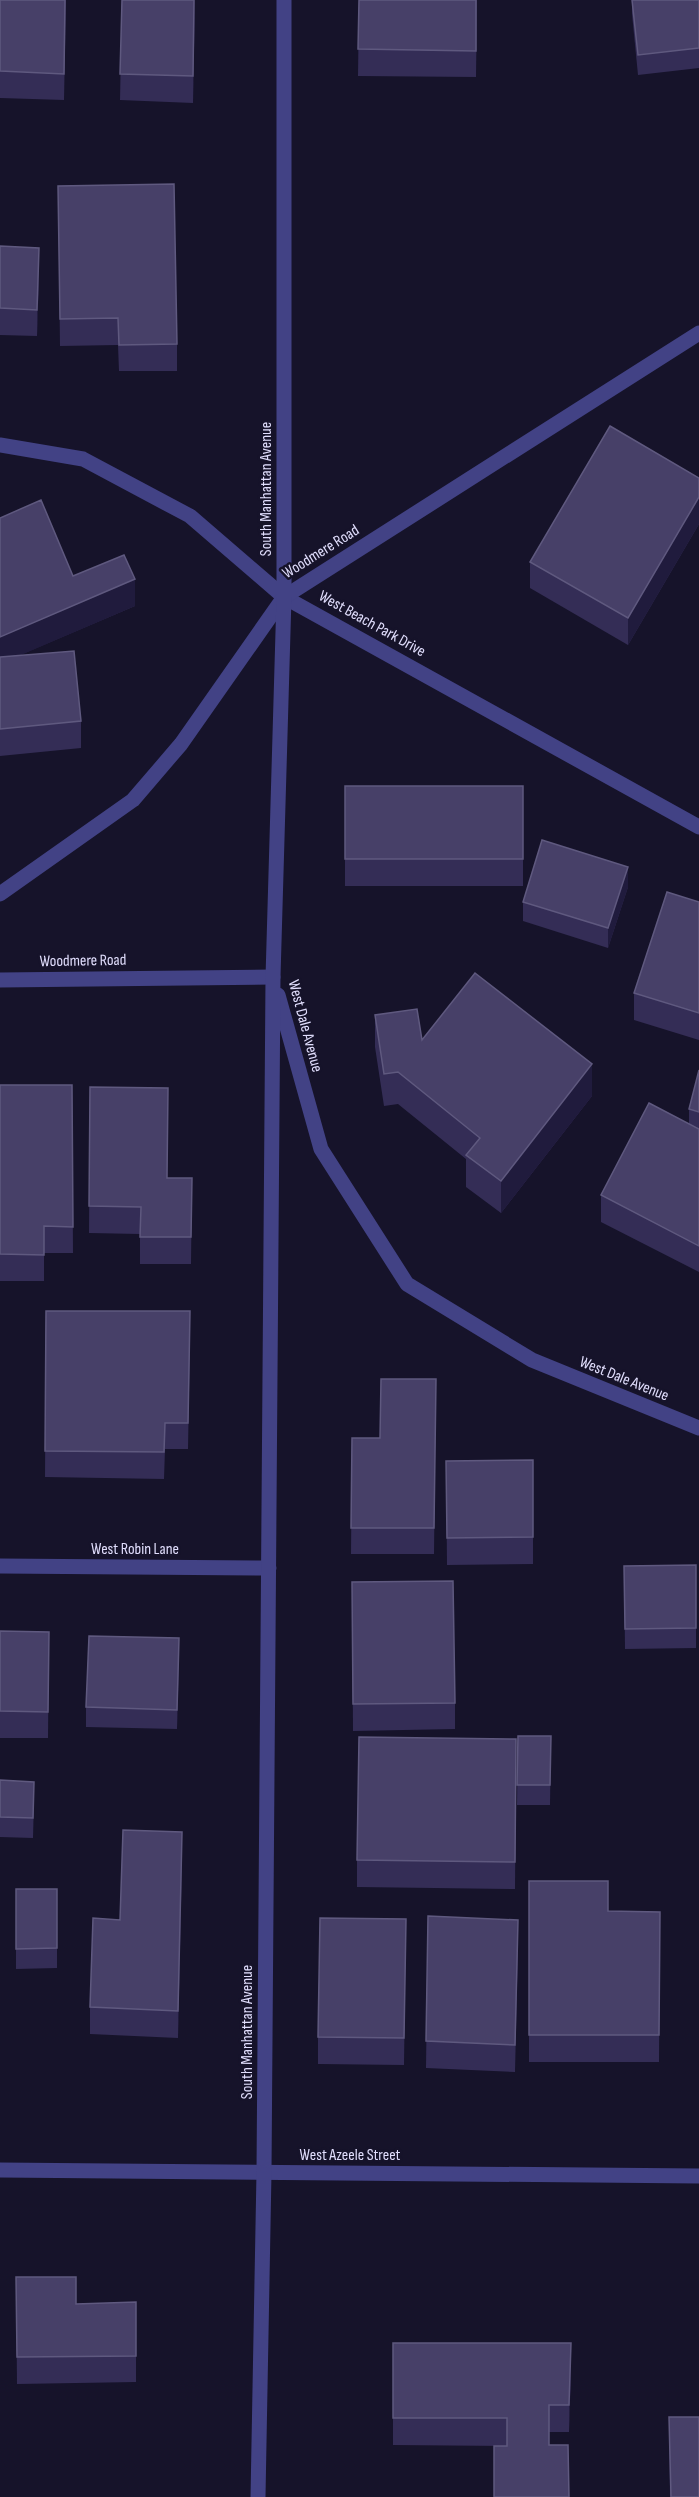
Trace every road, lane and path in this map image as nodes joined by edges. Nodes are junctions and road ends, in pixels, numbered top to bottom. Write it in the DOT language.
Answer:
graph roads {
  1 [pos="284,0"];
  2 [pos="699,333"];
  3 [pos="0,445"];
  4 [pos="284,597"];
  5 [pos="699,827"];
  6 [pos="0,894"];
  7 [pos="273,977"];
  8 [pos="0,980"];
  9 [pos="699,1428"];
  10 [pos="0,1566"];
  11 [pos="269,1568"];
  12 [pos="0,2170"];
  13 [pos="264,2172"];
  14 [pos="699,2176"];
  15 [pos="258,2497"];
  1 -- 4 [label="street, South Manhattan Avenue"];
  2 -- 4 [label="street, Woodmere Road"];
  3 -- 4 [label="street, West Beach Park Drive"];
  4 -- 5 [label="street, West Beach Park Drive"];
  4 -- 6 [label="street, Woodmere Road"];
  4 -- 7 [label="street, South Manhattan Avenue"];
  7 -- 8 [label="street, Woodmere Road"];
  7 -- 9 [label="street, West Dale Avenue"];
  7 -- 11 [label="street, West Dale Avenue"];
  10 -- 11 [label="street, West Robin Lane"];
  11 -- 13 [label="street, South Manhattan Avenue"];
  12 -- 13 [label="street, West Azeele Street"];
  13 -- 14 [label="street, West Azeele Street"];
  13 -- 15 [label="street, South Manhattan Avenue"];
}
